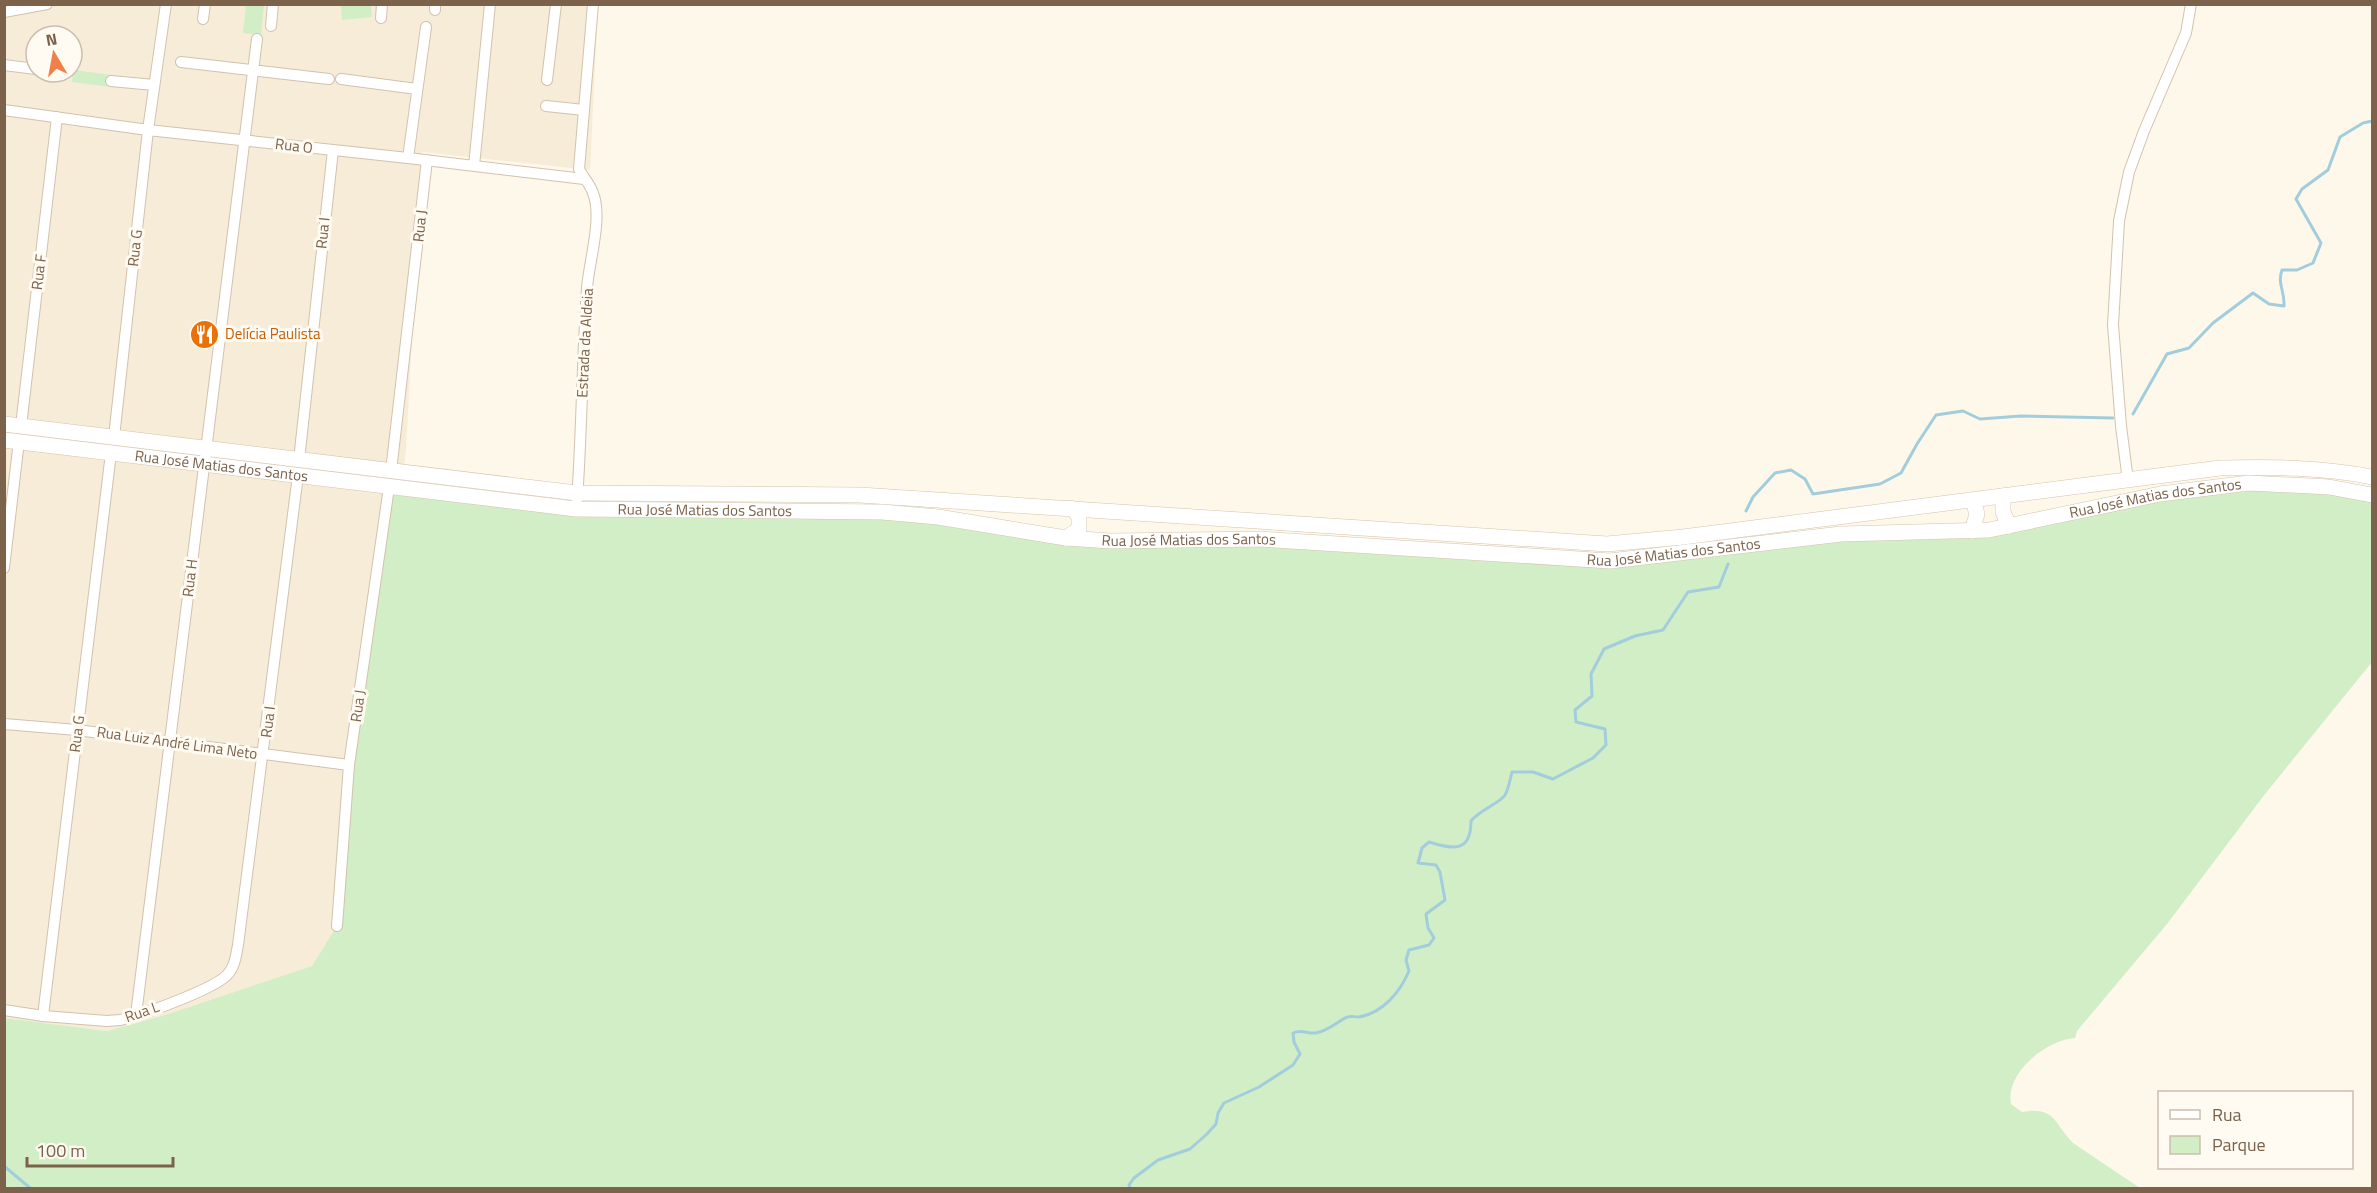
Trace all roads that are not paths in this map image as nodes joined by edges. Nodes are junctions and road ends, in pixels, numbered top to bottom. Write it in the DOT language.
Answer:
graph roads {
  1 [pos="47,4"];
  2 [pos="166,4"];
  3 [pos="205,4"];
  4 [pos="273,4"];
  5 [pos="382,4"];
  6 [pos="490,4"];
  7 [pos="556,4"];
  8 [pos="592,4"];
  9 [pos="2191,4"];
  10 [pos="4,12"];
  11 [pos="381,18"];
  12 [pos="203,19"];
  13 [pos="271,26"];
  14 [pos="426,27"];
  15 [pos="257,39"];
  16 [pos="181,62"];
  17 [pos="4,66"];
  18 [pos="24,68"];
  19 [pos="253,69"];
  20 [pos="329,79"];
  21 [pos="341,80"];
  22 [pos="547,80"];
  23 [pos="111,81"];
  24 [pos="154,86"];
  25 [pos="417,89"];
  26 [pos="546,106"];
  27 [pos="584,110"];
  28 [pos="4,111"];
  29 [pos="57,117"];
  30 [pos="148,130"];
  31 [pos="244,140"];
  32 [pos="333,150"];
  33 [pos="408,158"];
  34 [pos="428,160"];
  35 [pos="474,166"];
  36 [pos="584,179"];
  37 [pos="4,424"];
  38 [pos="15,436"];
  39 [pos="112,445"];
  40 [pos="205,456"];
  41 [pos="299,460"];
  42 [pos="392,471"];
  43 [pos="298,476"];
  44 [pos="2373,477"];
  45 [pos="2128,481"];
  46 [pos="389,487"];
  47 [pos="577,493"];
  48 [pos="2373,495"];
  49 [pos="2003,496"];
  50 [pos="1973,501"];
  51 [pos="1070,508"];
  52 [pos="576,509"];
  53 [pos="1114,512"];
  54 [pos="2009,526"];
  55 [pos="1972,531"];
  56 [pos="1066,538"];
  57 [pos="1111,541"];
  58 [pos="4,568"];
  59 [pos="4,724"];
  60 [pos="77,730"];
  61 [pos="170,744"];
  62 [pos="264,755"];
  63 [pos="349,765"];
  64 [pos="337,926"];
  65 [pos="233,968"];
  66 [pos="4,1010"];
  67 [pos="44,1016"];
  68 [pos="136,1016"];
  1 -- 10 [label="street"];
  2 -- 24 [label="street, Rua G"];
  3 -- 12 [label="street"];
  4 -- 13 [label="street"];
  5 -- 11 [label="street"];
  6 -- 35 [label="street"];
  7 -- 22 [label="street"];
  8 -- 27 [label="street, Estrada da Aldeia"];
  9 -- 45 [label="street"];
  14 -- 25 [label="street"];
  15 -- 19 [label="street, Rua H"];
  16 -- 19 [label="street"];
  17 -- 18 [label="street"];
  19 -- 20 [label="street"];
  19 -- 31 [label="street, Rua H"];
  21 -- 25 [label="street"];
  23 -- 24 [label="street"];
  24 -- 30 [label="street, Rua G"];
  25 -- 33 [label="street"];
  26 -- 27 [label="street"];
  27 -- 36 [label="street, Estrada da Aldeia"];
  28 -- 29 [label="street, Rua O"];
  29 -- 30 [label="street, Rua O"];
  29 -- 38 [label="street, Rua F"];
  30 -- 31 [label="street, Rua O"];
  30 -- 39 [label="street, Rua G"];
  31 -- 32 [label="street, Rua O"];
  31 -- 40 [label="street, Rua H"];
  32 -- 33 [label="street, Rua O"];
  32 -- 41 [label="street, Rua I"];
  33 -- 34 [label="street, Rua O"];
  34 -- 35 [label="street, Rua O"];
  34 -- 42 [label="street, Rua J"];
  35 -- 36 [label="street, Rua O"];
  36 -- 47 [label="street, Estrada da Aldeia"];
  37 -- 38 [label="main road, Rua José Matias dos Santos"];
  38 -- 39 [label="main road, Rua José Matias dos Santos"];
  38 -- 58 [label="street, Rua F"];
  39 -- 40 [label="main road, Rua José Matias dos Santos"];
  39 -- 60 [label="street, Rua G"];
  40 -- 41 [label="main road, Rua José Matias dos Santos"];
  40 -- 43 [label="main road, Rua José Matias dos Santos"];
  40 -- 61 [label="street, Rua H"];
  41 -- 42 [label="main road, Rua José Matias dos Santos"];
  42 -- 47 [label="main road, Rua José Matias dos Santos"];
  43 -- 46 [label="main road, Rua José Matias dos Santos"];
  43 -- 62 [label="street, Rua I"];
  44 -- 45 [label="main road, Rua José Matias dos Santos"];
  45 -- 49 [label="main road, Rua José Matias dos Santos"];
  46 -- 52 [label="main road, Rua José Matias dos Santos"];
  46 -- 63 [label="street, Rua J"];
  47 -- 51 [label="main road, Rua José Matias dos Santos"];
  47 -- 52 [label="street, Estrada da Aldeia"];
  48 -- 54 [label="main road, Rua José Matias dos Santos"];
  49 -- 50 [label="main road, Rua José Matias dos Santos"];
  49 -- 54 [label="main road"];
  50 -- 53 [label="main road, Rua José Matias dos Santos"];
  50 -- 55 [label="main road"];
  51 -- 53 [label="main road, Rua José Matias dos Santos"];
  51 -- 56 [label="main road"];
  52 -- 56 [label="main road, Rua José Matias dos Santos"];
  53 -- 57 [label="main road"];
  54 -- 55 [label="main road, Rua José Matias dos Santos"];
  55 -- 57 [label="main road, Rua José Matias dos Santos"];
  56 -- 57 [label="main road, Rua José Matias dos Santos"];
  59 -- 60 [label="street, Rua Luiz André Lima Neto"];
  60 -- 61 [label="street, Rua Luiz André Lima Neto"];
  60 -- 67 [label="street, Rua G"];
  61 -- 62 [label="street, Rua Luiz André Lima Neto"];
  61 -- 68 [label="street, Rua H"];
  62 -- 63 [label="street, Rua Luiz André Lima Neto"];
  62 -- 65 [label="street, Rua I"];
  63 -- 64 [label="street, Rua J"];
  65 -- 68 [label="street, Rua L"];
  66 -- 67 [label="street, Rua L"];
  67 -- 68 [label="street, Rua L"];
}
